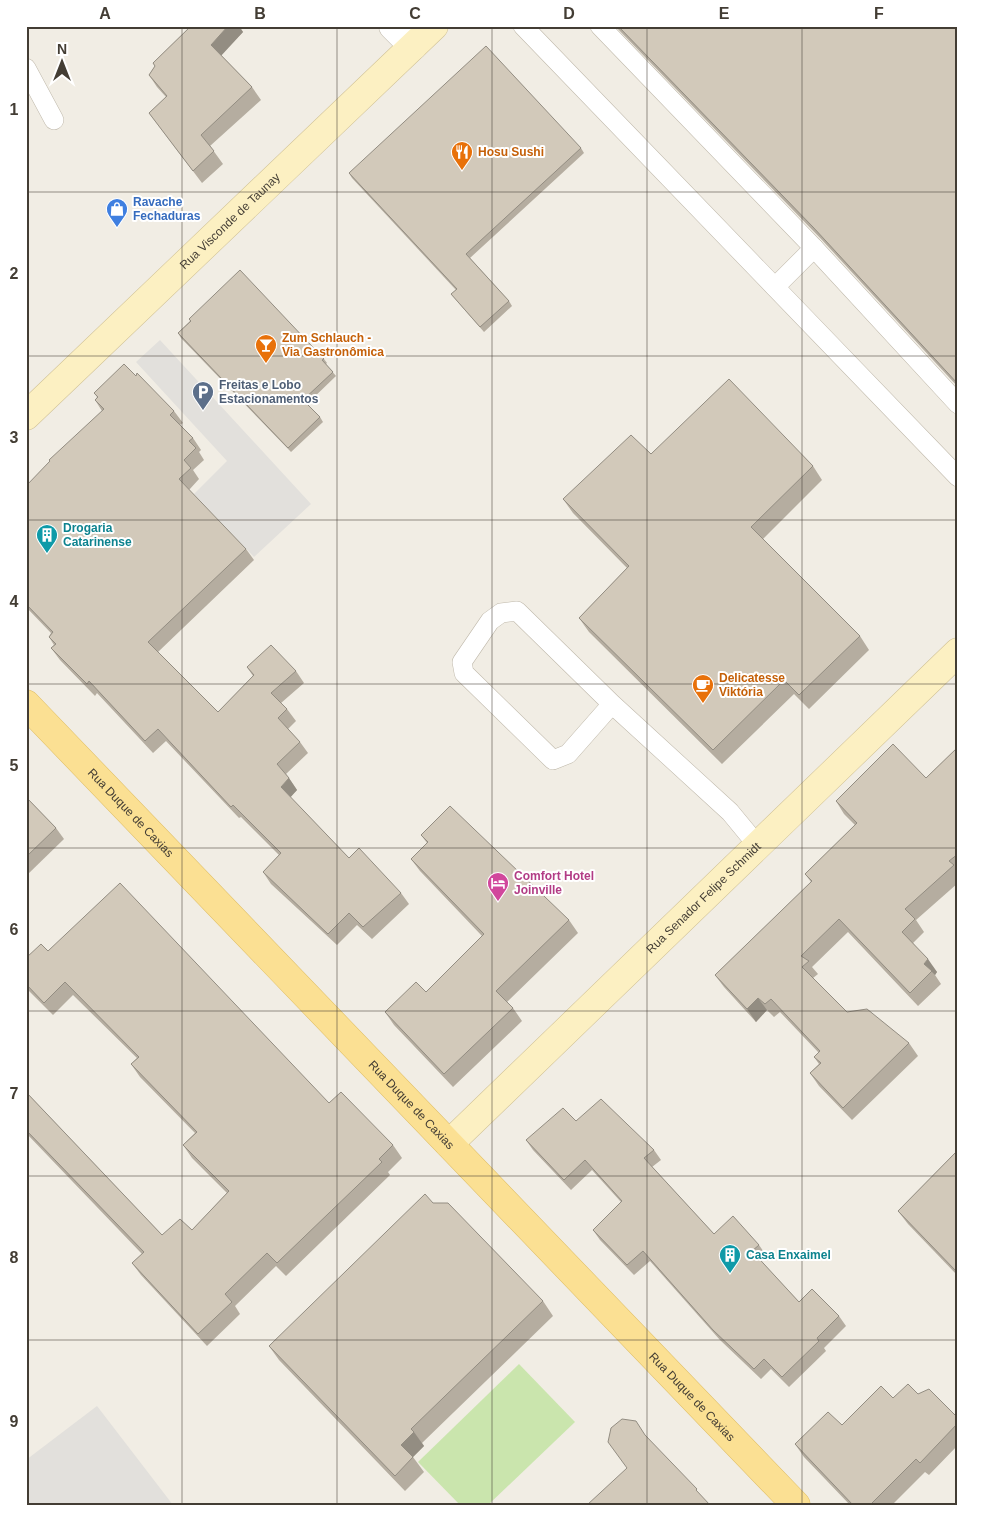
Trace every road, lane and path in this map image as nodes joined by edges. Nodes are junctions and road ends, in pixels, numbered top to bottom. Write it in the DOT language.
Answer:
graph roads {
  1 [pos="393,26"];
  2 [pos="434,26"];
  3 [pos="523,26"];
  4 [pos="600,26"];
  5 [pos="413,46"];
  6 [pos="26,68"];
  7 [pos="54,120"];
  8 [pos="814,248"];
  9 [pos="775,287"];
  10 [pos="958,404"];
  11 [pos="26,416"];
  12 [pos="958,477"];
  13 [pos="958,652"];
  14 [pos="26,704"];
  15 [pos="612,704"];
  16 [pos="758,846"];
  17 [pos="450,1144"];
  18 [pos="796,1505"];
  1 -- 5 [label="street"];
  2 -- 5 [label="main road, Rua Visconde de Taunay"];
  3 -- 9 [label="lane"];
  4 -- 8 [label="lane"];
  5 -- 11 [label="main road, Rua Visconde de Taunay"];
  6 -- 7 [label="lane"];
  8 -- 9 [label="lane"];
  8 -- 10 [label="lane"];
  9 -- 12 [label="lane"];
  13 -- 16 [label="main road, Rua Senador Felipe Schmidt"];
  14 -- 17 [label="main road, Rua Duque de Caxias"];
  15 -- 15 [label="lane"];
  15 -- 16 [label="lane"];
  16 -- 17 [label="main road, Rua Senador Felipe Schmidt"];
  17 -- 18 [label="main road, Rua Duque de Caxias"];
}
